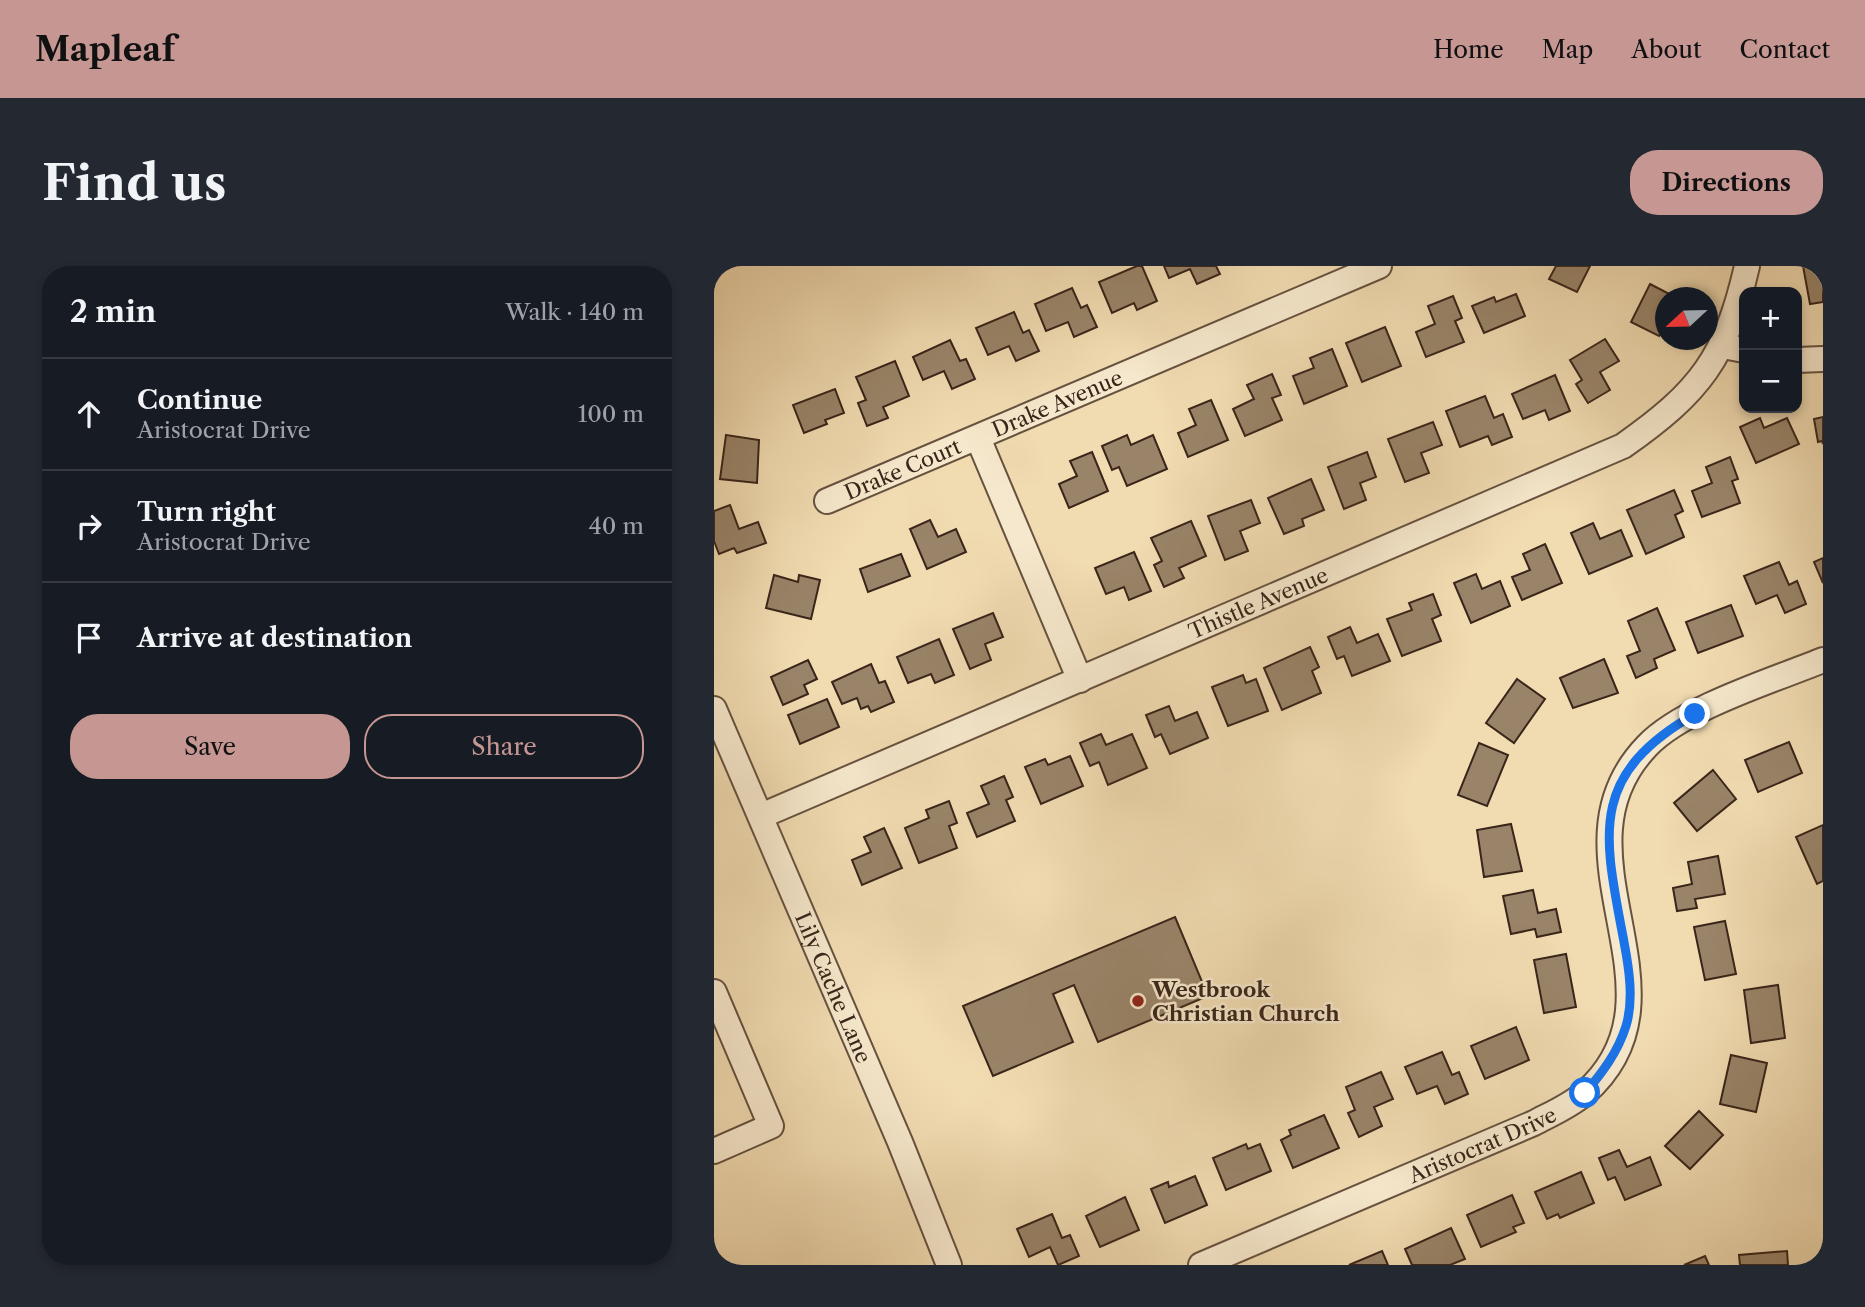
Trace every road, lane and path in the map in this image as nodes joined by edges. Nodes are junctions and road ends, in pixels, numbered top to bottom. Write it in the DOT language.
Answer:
graph roads {
  1 [pos="1379,266"];
  2 [pos="1747,266"];
  3 [pos="1734,348"];
  4 [pos="1823,359"];
  5 [pos="1802,360"];
  6 [pos="978,438"];
  7 [pos="827,502"];
  8 [pos="1823,660"];
  9 [pos="1080,680"];
  10 [pos="714,709"];
  11 [pos="761,817"];
  12 [pos="714,992"];
  13 [pos="714,1151"];
  14 [pos="949,1265"];
  15 [pos="1201,1265"];
  1 -- 6 [label="street, Drake Avenue"];
  2 -- 3 [label="street, Thistle Avenue"];
  3 -- 9 [label="street, Thistle Avenue"];
  4 -- 5 [label="street"];
  6 -- 7 [label="street, Drake Court"];
  6 -- 9 [label="street, Drake Avenue"];
  8 -- 15 [label="street, Aristocrat Drive"];
  9 -- 11 [label="street, Thistle Avenue"];
  10 -- 11 [label="street, Lily Cache Lane"];
  11 -- 14 [label="street, Lily Cache Lane"];
  12 -- 13 [label="street"];
}
